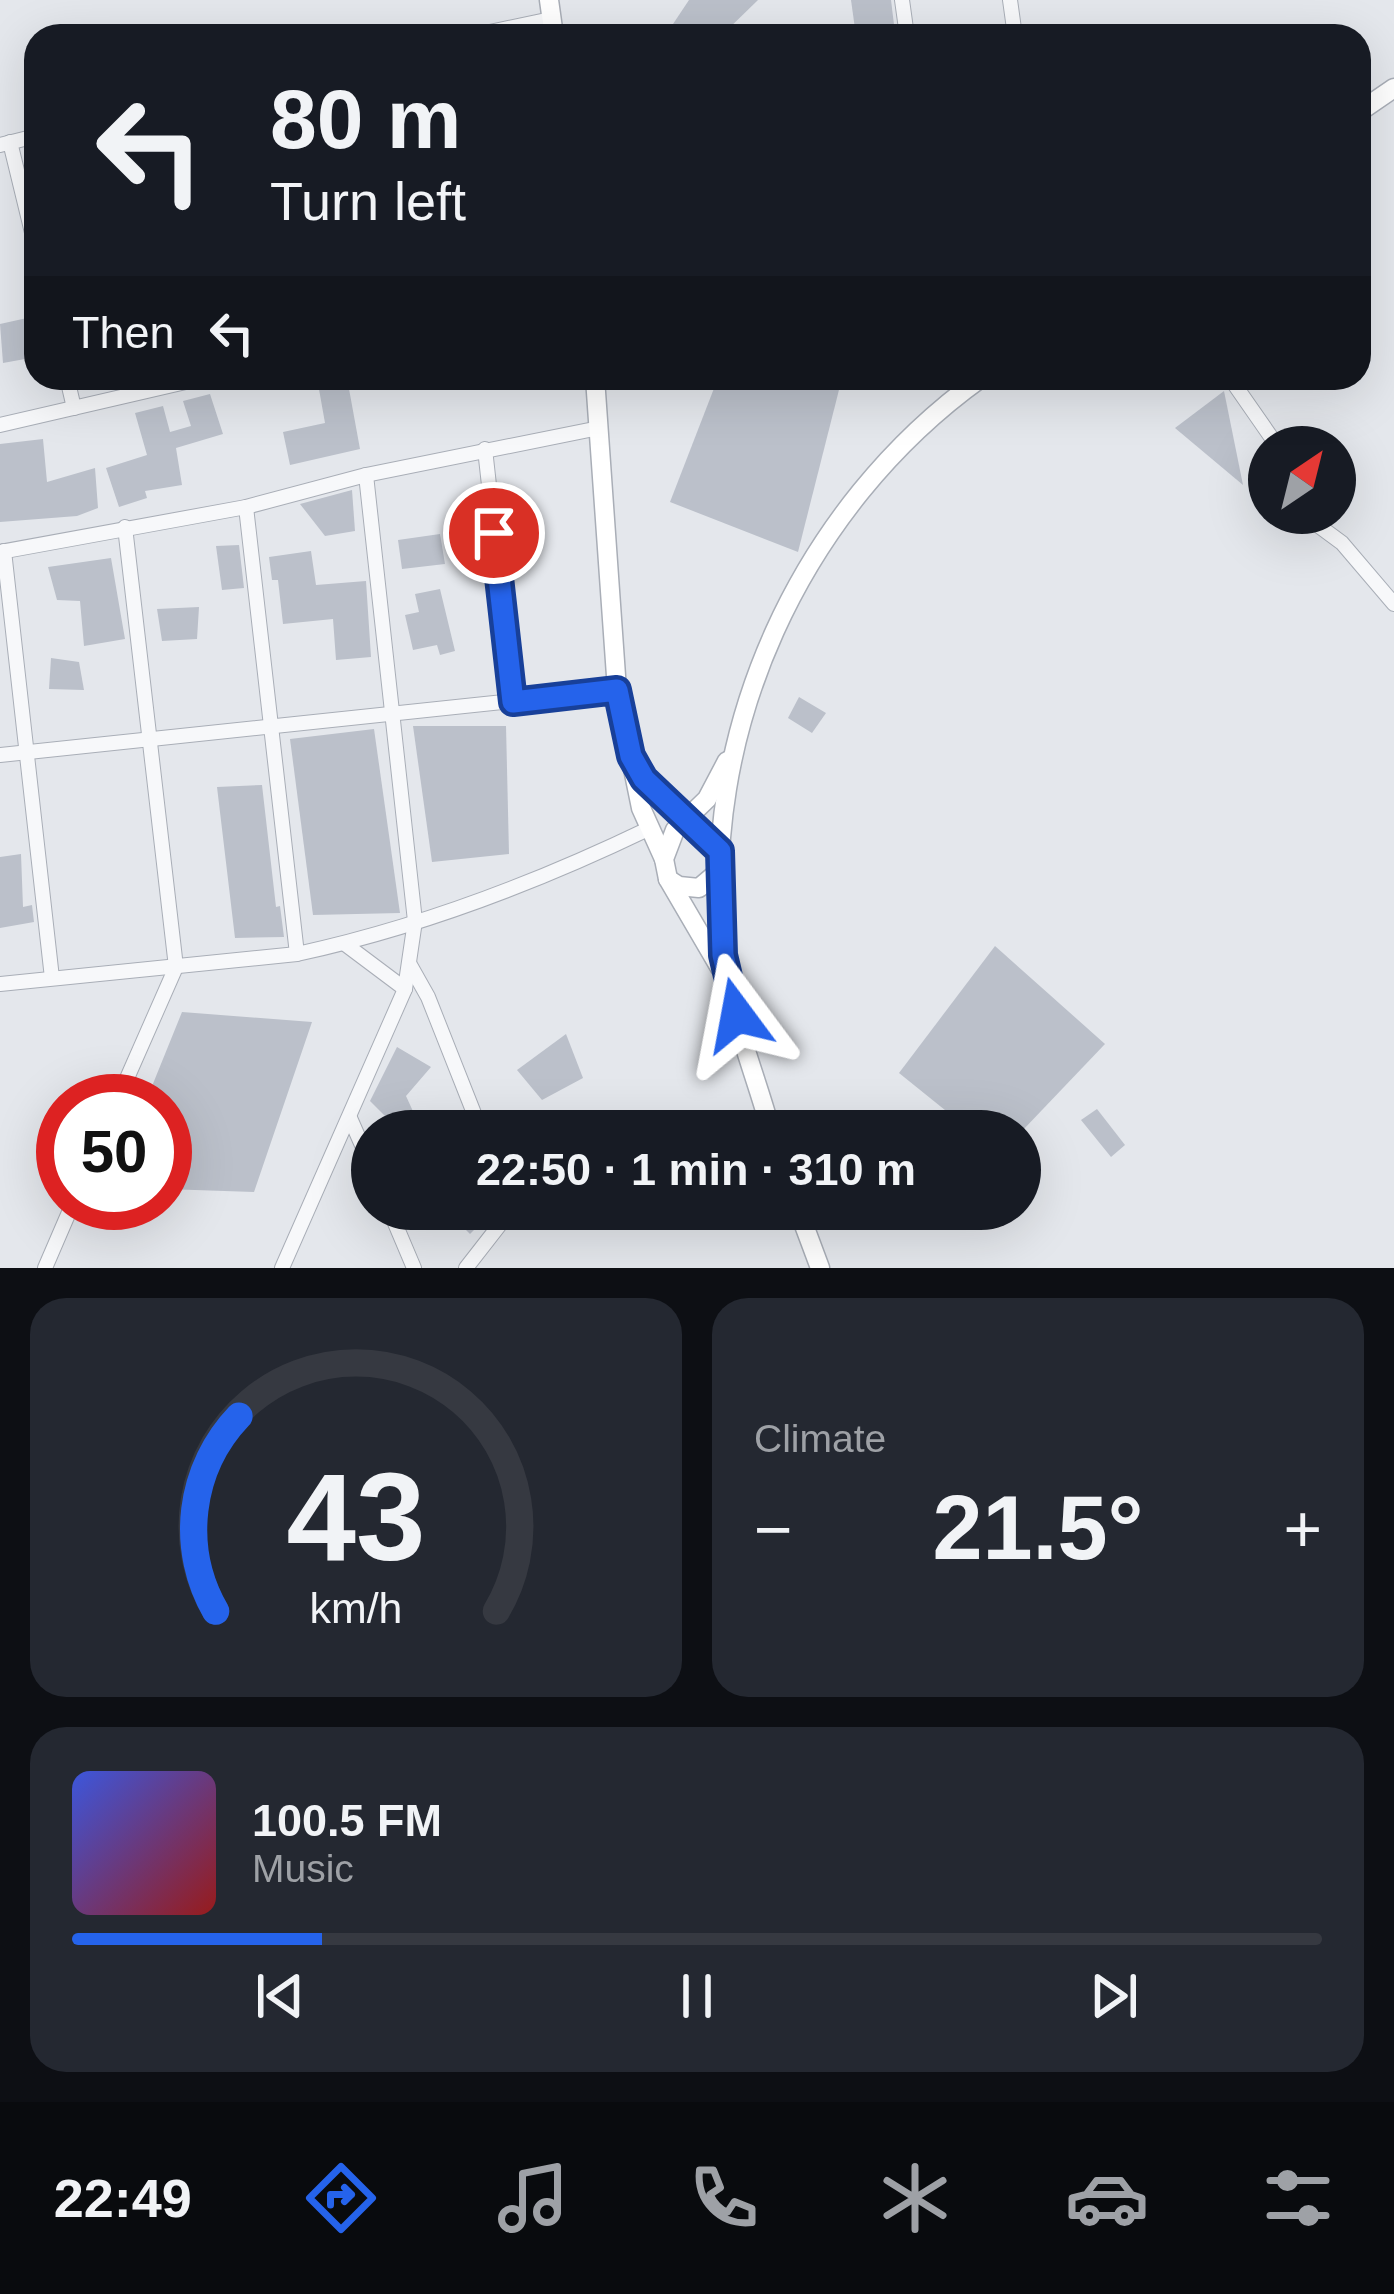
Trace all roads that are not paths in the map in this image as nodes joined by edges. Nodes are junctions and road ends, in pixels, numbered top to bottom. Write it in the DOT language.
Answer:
graph roads {
  1 [pos="5,143"];
  2 [pos="24,208"];
  3 [pos="70,390"];
  4 [pos="150,390"];
  5 [pos="597,390"];
  6 [pos="959,390"];
  7 [pos="1238,390"];
  8 [pos="74,408"];
  9 [pos="0,425"];
  10 [pos="1263,426"];
  11 [pos="599,428"];
  12 [pos="485,449"];
  13 [pos="366,475"];
  14 [pos="246,507"];
  15 [pos="125,527"];
  16 [pos="1329,534"];
  17 [pos="2,552"];
  18 [pos="1394,604"];
  19 [pos="617,690"];
  20 [pos="513,702"];
  21 [pos="392,713"];
  22 [pos="272,727"];
  23 [pos="742,729"];
  24 [pos="150,739"];
  25 [pos="27,752"];
  26 [pos="0,755"];
  27 [pos="631,756"];
  28 [pos="686,818"];
  29 [pos="649,829"];
  30 [pos="720,861"];
  31 [pos="666,869"];
  32 [pos="415,921"];
  33 [pos="345,944"];
  34 [pos="297,954"];
  35 [pos="410,964"];
  36 [pos="176,967"];
  37 [pos="52,978"];
  38 [pos="728,982"];
  39 [pos="0,984"];
  40 [pos="405,988"];
  41 [pos="130,1074"];
  42 [pos="473,1110"];
  43 [pos="765,1110"];
  44 [pos="350,1118"];
  45 [pos="61,1230"];
  46 [pos="398,1230"];
  47 [pos="496,1230"];
  48 [pos="806,1230"];
  49 [pos="284,1266"];
  50 [pos="45,1268"];
  51 [pos="414,1268"];
  52 [pos="466,1268"];
  53 [pos="820,1268"];
  1 -- 2 [label="street"];
  3 -- 8 [label="street"];
  4 -- 8 [label="street"];
  5 -- 11 [label="main road"];
  6 -- 23 [label="main road"];
  7 -- 10 [label="street"];
  8 -- 9 [label="street"];
  11 -- 12 [label="street"];
  11 -- 19 [label="main road"];
  12 -- 13 [label="street"];
  12 -- 20 [label="street"];
  13 -- 14 [label="street"];
  13 -- 21 [label="street"];
  14 -- 15 [label="street"];
  14 -- 22 [label="street"];
  15 -- 17 [label="street"];
  15 -- 24 [label="street"];
  16 -- 18 [label="street"];
  17 -- 25 [label="street"];
  19 -- 20 [label="street"];
  19 -- 27 [label="main road"];
  20 -- 21 [label="street"];
  21 -- 22 [label="street"];
  21 -- 32 [label="street"];
  22 -- 24 [label="street"];
  22 -- 34 [label="street"];
  23 -- 28 [label="main road"];
  23 -- 30 [label="main road"];
  24 -- 25 [label="street"];
  24 -- 36 [label="street"];
  25 -- 26 [label="street"];
  25 -- 37 [label="street"];
  27 -- 28 [label="main road"];
  27 -- 29 [label="main road"];
  28 -- 30 [label="main road"];
  28 -- 31 [label="main road"];
  29 -- 31 [label="main road"];
  29 -- 32 [label="street"];
  30 -- 31 [label="main road"];
  30 -- 38 [label="main road"];
  31 -- 38 [label="main road"];
  32 -- 33 [label="street"];
  32 -- 35 [label="street"];
  33 -- 34 [label="street"];
  33 -- 40 [label="street"];
  34 -- 36 [label="street"];
  35 -- 40 [label="street"];
  35 -- 42 [label="street"];
  36 -- 37 [label="street"];
  36 -- 41 [label="street"];
  37 -- 39 [label="street"];
  38 -- 43 [label="main road"];
  40 -- 44 [label="street"];
  44 -- 49 [label="street"];
  45 -- 50 [label="street"];
  46 -- 51 [label="street"];
  47 -- 52 [label="street"];
  48 -- 53 [label="main road"];
}
